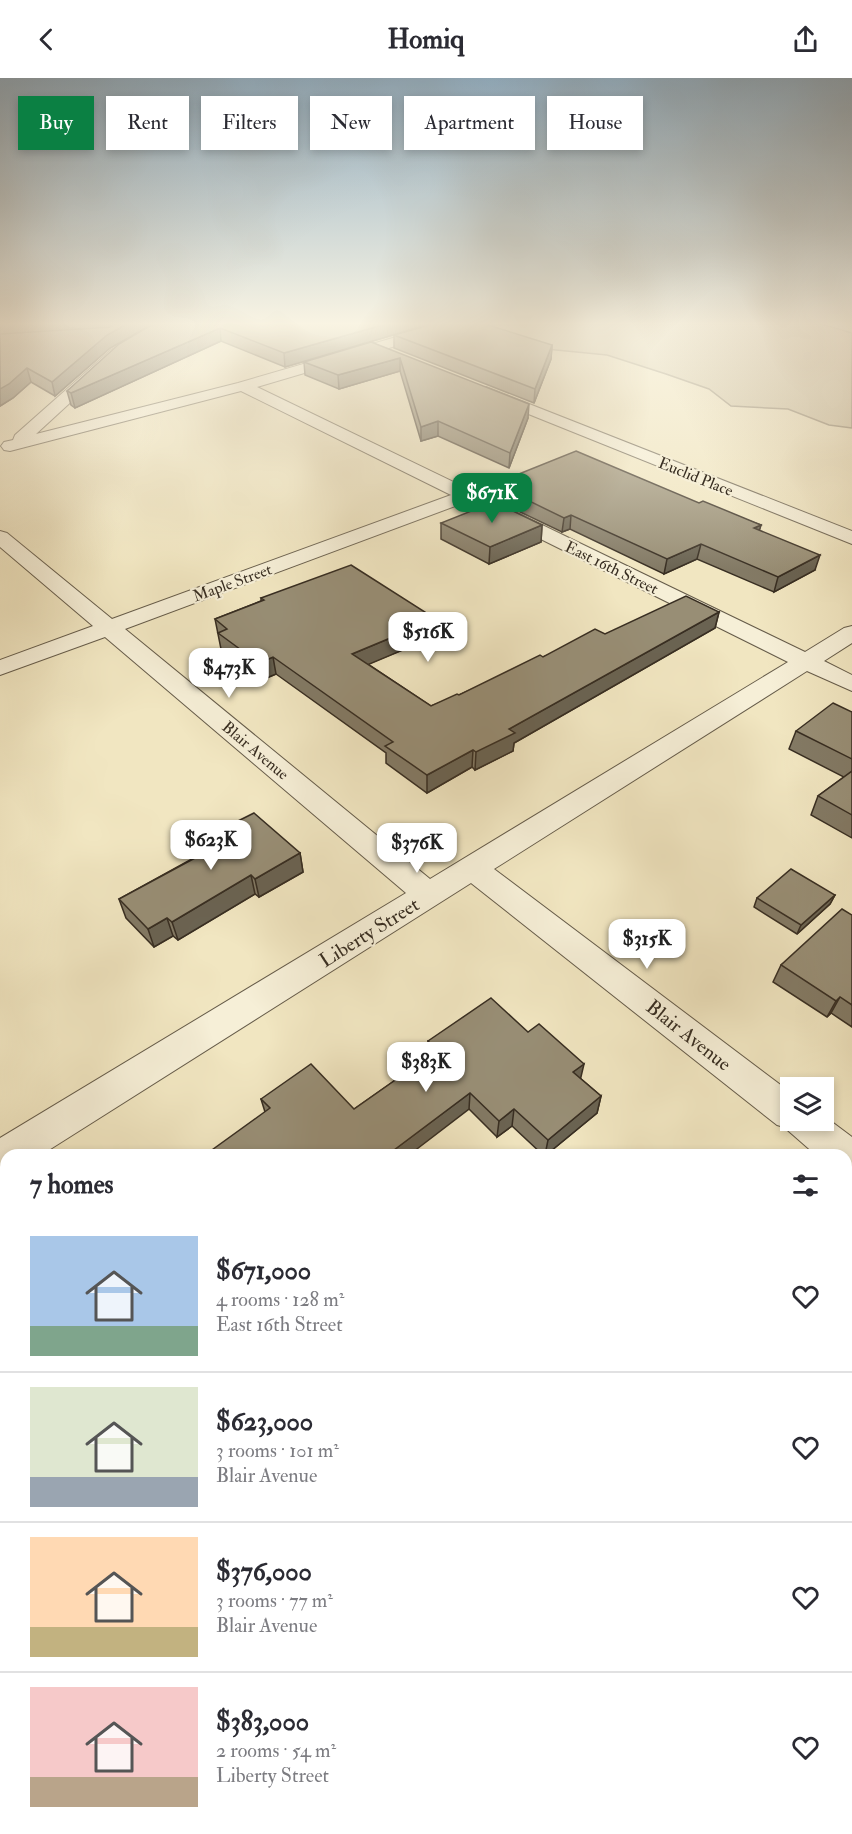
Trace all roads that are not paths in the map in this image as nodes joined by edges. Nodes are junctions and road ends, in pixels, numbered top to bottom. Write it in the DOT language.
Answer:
graph roads {
  1 [pos="58,406"];
  2 [pos="166,406"];
  3 [pos="283,406"];
  4 [pos="521,406"];
  5 [pos="5,448"];
  6 [pos="465,496"];
  7 [pos="0,537"];
  8 [pos="852,538"];
  9 [pos="109,627"];
  10 [pos="852,633"];
  11 [pos="806,662"];
  12 [pos="0,668"];
  13 [pos="852,684"];
  14 [pos="472,868"];
  15 [pos="429,896"];
  16 [pos="780,1105"];
  17 [pos="814,1131"];
  18 [pos="16,1149"];
  19 [pos="837,1149"];
  1 -- 5 [label="street"];
  2 -- 5 [label="street"];
  3 -- 6 [label="street, East 16th Street"];
  4 -- 8 [label="street, Euclid Place"];
  6 -- 9 [label="street, Maple Street"];
  6 -- 11 [label="street, East 16th Street"];
  7 -- 9 [label="street, Blair Avenue"];
  9 -- 12 [label="street, Maple Street"];
  9 -- 15 [label="street, Blair Avenue"];
  10 -- 11 [label="street, Liberty Street"];
  11 -- 13 [label="street, East 16th Street"];
  11 -- 14 [label="street, Liberty Street"];
  14 -- 15 [label="street, Liberty Street"];
  14 -- 16 [label="street, Blair Avenue"];
  15 -- 18 [label="street, Liberty Street"];
  17 -- 19 [label="street"];
}
